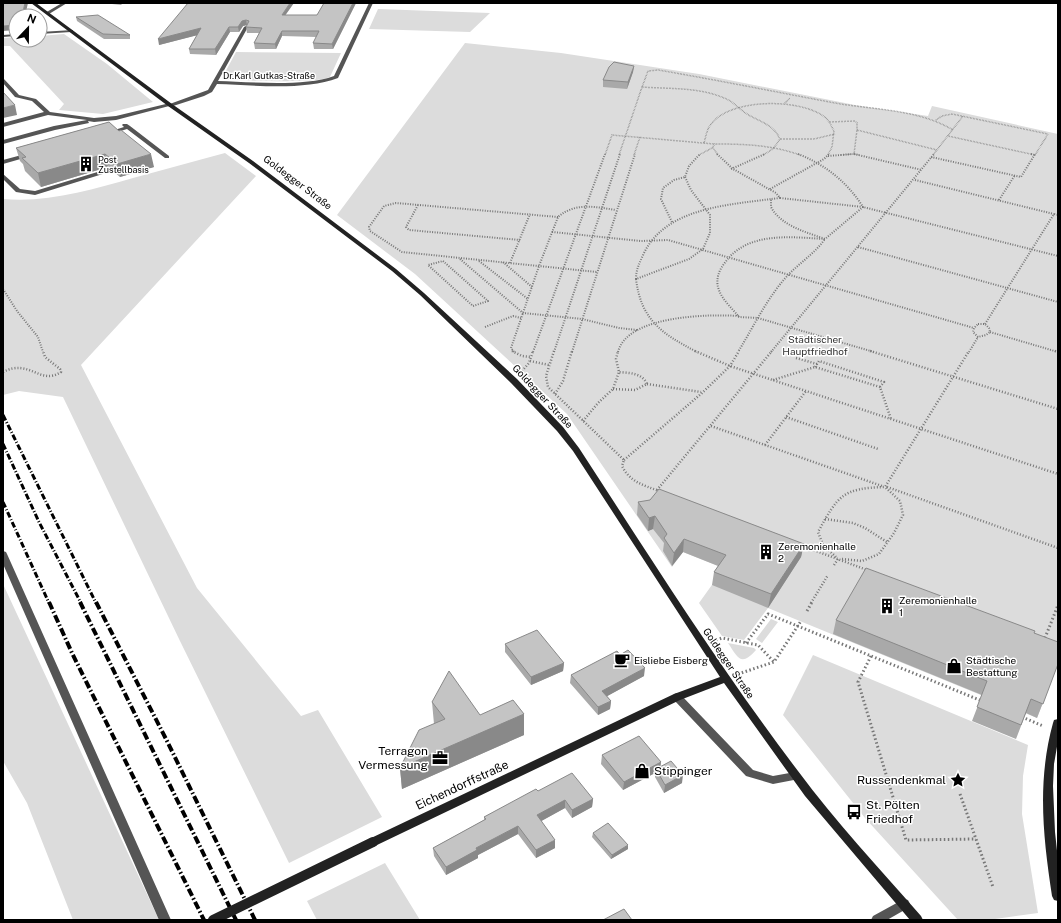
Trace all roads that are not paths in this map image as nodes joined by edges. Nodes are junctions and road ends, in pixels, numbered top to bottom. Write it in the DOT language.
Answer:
graph roads {
  1 [pos="65,3"];
  2 [pos="371,3"];
  3 [pos="48,12"];
  4 [pos="48,14"];
  5 [pos="246,27"];
  6 [pos="71,31"];
  7 [pos="48,32"];
  8 [pos="3,80"];
  9 [pos="214,82"];
  10 [pos="170,105"];
  11 [pos="48,113"];
  12 [pos="116,118"];
  13 [pos="94,120"];
  14 [pos="3,125"];
  15 [pos="128,127"];
  16 [pos="99,136"];
  17 [pos="3,142"];
  18 [pos="33,154"];
  19 [pos="166,157"];
  20 [pos="3,162"];
  21 [pos="104,172"];
  22 [pos="3,176"];
  23 [pos="3,554"];
  24 [pos="725,679"];
  25 [pos="677,696"];
  26 [pos="1057,727"];
  27 [pos="795,776"];
  28 [pos="1058,896"];
  29 [pos="904,904"];
  30 [pos="165,920"];
  31 [pos="213,920"];
  32 [pos="877,920"];
  33 [pos="917,920"];
  1 -- 3 [label="street"];
  2 -- 9 [label="street, Dr.Karl Gutkas-Straße"];
  4 -- 6 [label="street, Goldegger Straße"];
  5 -- 9 [label="street"];
  6 -- 7 [label="street"];
  6 -- 10 [label="street, Goldegger Straße"];
  8 -- 11 [label="street"];
  9 -- 10 [label="street"];
  10 -- 12 [label="street"];
  10 -- 24 [label="street, Goldegger Straße"];
  11 -- 13 [label="street"];
  11 -- 14 [label="street"];
  12 -- 13 [label="street"];
  12 -- 15 [label="street"];
  13 -- 17 [label="street"];
  15 -- 16 [label="street"];
  15 -- 19 [label="street"];
  18 -- 20 [label="street"];
  21 -- 22 [label="street"];
  23 -- 30 [label="street"];
  24 -- 25 [label="street, Eichendorffstraße"];
  24 -- 27 [label="street, Goldegger Straße"];
  25 -- 27 [label="street"];
  25 -- 31 [label="street, Eichendorffstraße, bridge"];
  26 -- 28 [label="street"];
  27 -- 29 [label="street, Goldegger Straße"];
  29 -- 32 [label="street"];
  29 -- 33 [label="street, Goldegger Straße"];
}
